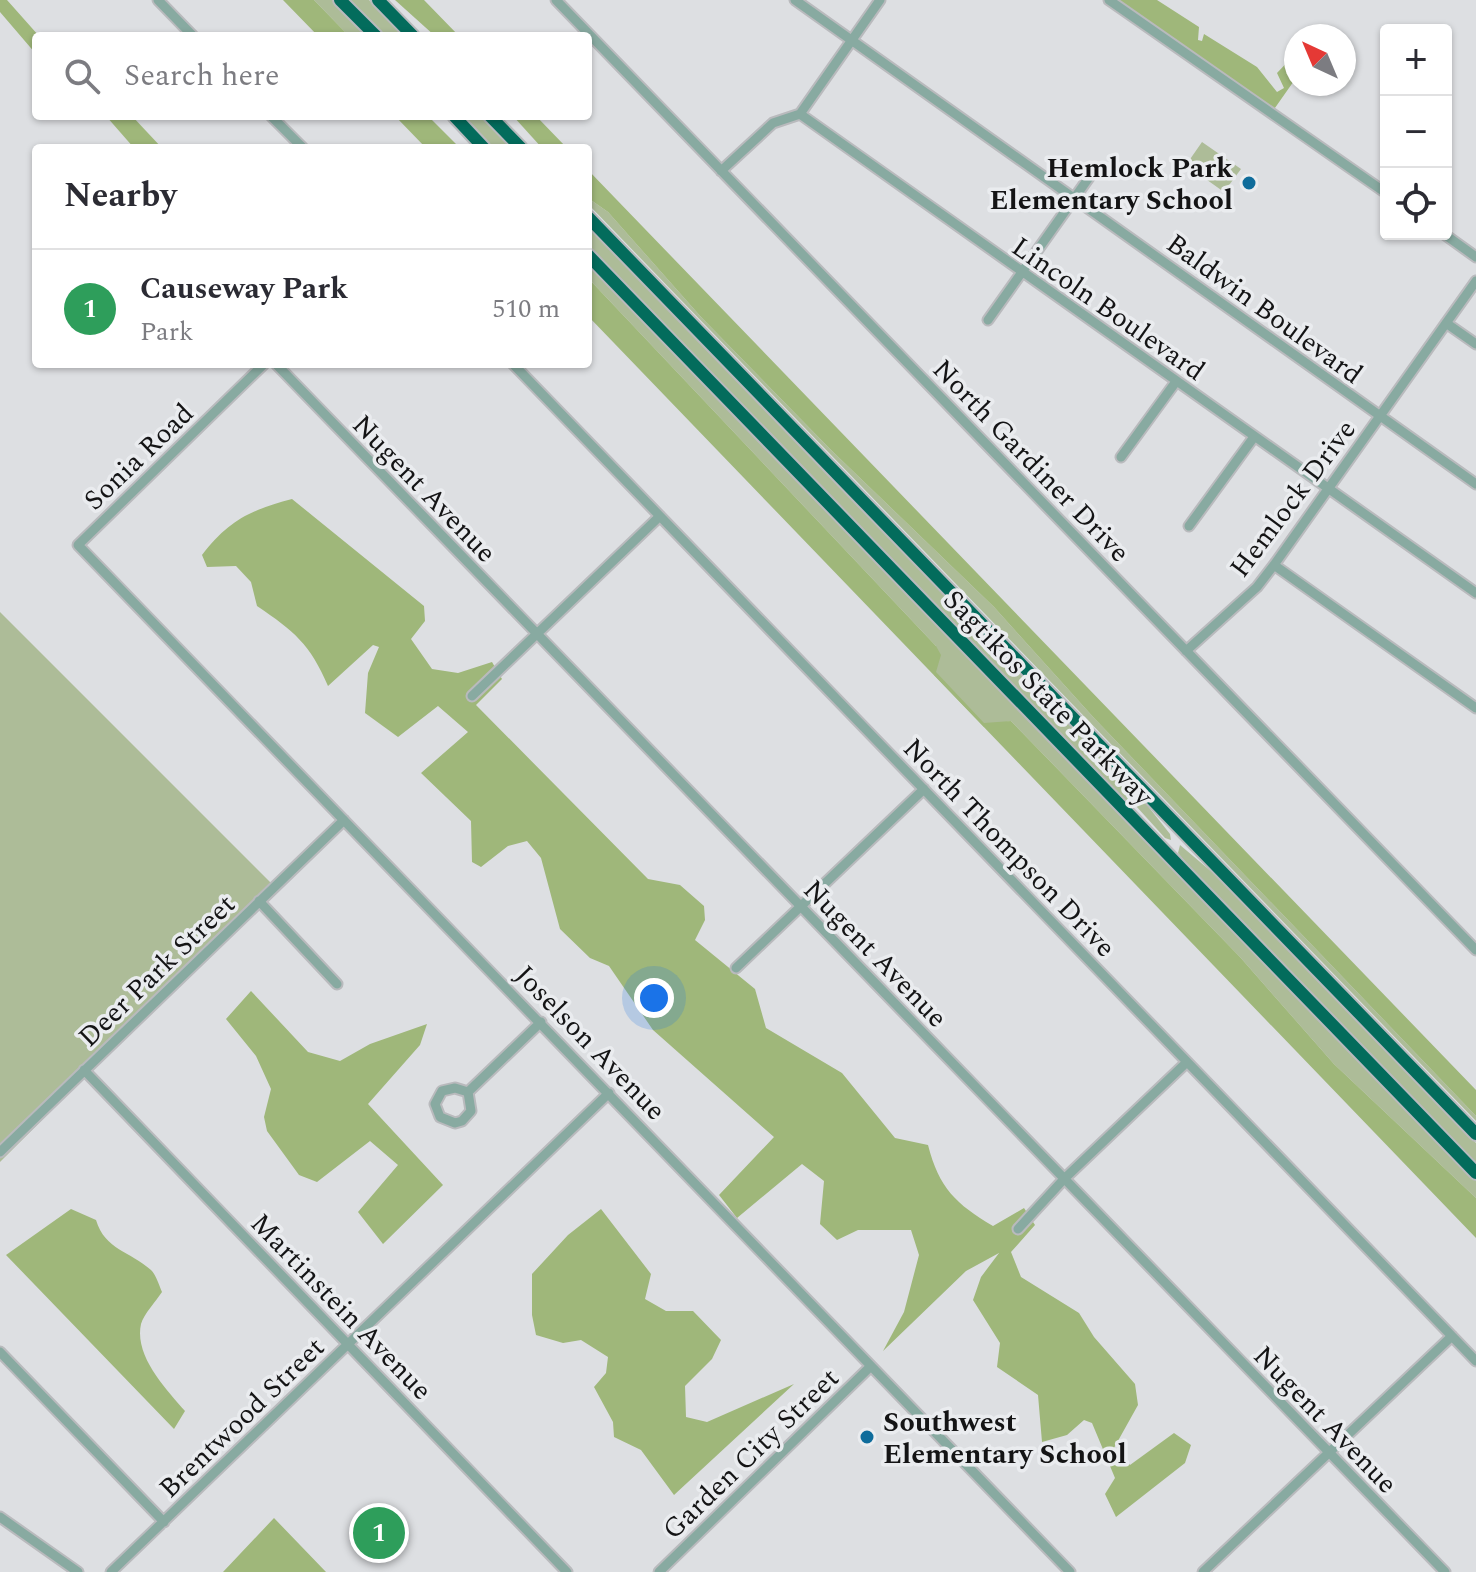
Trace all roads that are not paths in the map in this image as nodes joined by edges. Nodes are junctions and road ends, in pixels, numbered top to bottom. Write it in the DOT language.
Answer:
graph roads {
  1 [pos="158,0"];
  2 [pos="340,0"];
  3 [pos="378,0"];
  4 [pos="556,0"];
  5 [pos="795,0"];
  6 [pos="880,0"];
  7 [pos="1109,0"];
  8 [pos="189,32"];
  9 [pos="372,32"];
  10 [pos="409,32"];
  11 [pos="587,32"];
  12 [pos="592,37"];
  13 [pos="852,40"];
  14 [pos="800,114"];
  15 [pos="275,120"];
  16 [pos="458,120"];
  17 [pos="494,120"];
  18 [pos="299,144"];
  19 [pos="480,144"];
  20 [pos="517,144"];
  21 [pos="1095,169"];
  22 [pos="721,171"];
  23 [pos="1380,189"];
  24 [pos="1075,199"];
  25 [pos="592,221"];
  26 [pos="1452,240"];
  27 [pos="1476,257"];
  28 [pos="592,259"];
  29 [pos="1021,273"];
  30 [pos="1476,281"];
  31 [pos="988,320"];
  32 [pos="1446,323"];
  33 [pos="1476,344"];
  34 [pos="260,368"];
  35 [pos="280,368"];
  36 [pos="517,368"];
  37 [pos="1175,383"];
  38 [pos="1379,417"];
  39 [pos="1254,437"];
  40 [pos="1121,457"];
  41 [pos="1476,484"];
  42 [pos="1328,489"];
  43 [pos="660,516"];
  44 [pos="1189,526"];
  45 [pos="78,545"];
  46 [pos="1274,565"];
  47 [pos="1476,593"];
  48 [pos="536,635"];
  49 [pos="1186,651"];
  50 [pos="472,696"];
  51 [pos="1476,708"];
  52 [pos="924,789"];
  53 [pos="344,820"];
  54 [pos="259,901"];
  55 [pos="801,906"];
  56 [pos="1476,950"];
  57 [pos="736,968"];
  58 [pos="337,984"];
  59 [pos="541,1022"];
  60 [pos="1187,1062"];
  61 [pos="84,1070"];
  62 [pos="468,1092"];
  63 [pos="609,1093"];
  64 [pos="1476,1134"];
  65 [pos="0,1152"];
  66 [pos="1476,1173"];
  67 [pos="1064,1179"];
  68 [pos="1018,1229"];
  69 [pos="1452,1336"];
  70 [pos="349,1344"];
  71 [pos="0,1352"];
  72 [pos="1476,1361"];
  73 [pos="871,1366"];
  74 [pos="1328,1452"];
  75 [pos="0,1517"];
  76 [pos="164,1522"];
  77 [pos="78,1572"];
  78 [pos="111,1572"];
  79 [pos="567,1572"];
  80 [pos="659,1572"];
  81 [pos="1070,1572"];
  82 [pos="1203,1572"];
  83 [pos="1445,1572"];
  1 -- 8 [label="street"];
  2 -- 9 [label="highway"];
  3 -- 10 [label="highway"];
  4 -- 11 [label="street, North Gardiner Drive"];
  5 -- 13 [label="street, Baldwin Boulevard"];
  6 -- 13 [label="street"];
  7 -- 23 [label="street"];
  12 -- 22 [label="street, North Gardiner Drive"];
  13 -- 14 [label="street"];
  13 -- 24 [label="street, Baldwin Boulevard"];
  14 -- 22 [label="street"];
  14 -- 29 [label="street, Lincoln Boulevard"];
  15 -- 18 [label="street"];
  16 -- 19 [label="highway"];
  17 -- 20 [label="highway"];
  21 -- 24 [label="street"];
  22 -- 49 [label="street, North Gardiner Drive"];
  24 -- 29 [label="street"];
  24 -- 38 [label="street, Baldwin Boulevard"];
  25 -- 64 [label="highway, Sagtikos State Parkway"];
  26 -- 27 [label="street"];
  28 -- 66 [label="highway, Sagtikos State Parkway"];
  29 -- 31 [label="street"];
  29 -- 37 [label="street, Lincoln Boulevard"];
  30 -- 32 [label="street, Hemlock Drive"];
  32 -- 33 [label="street"];
  32 -- 38 [label="street, Hemlock Drive"];
  34 -- 45 [label="street, Sonia Road"];
  35 -- 48 [label="street, Nugent Avenue"];
  36 -- 43 [label="street, North Thompson Drive"];
  37 -- 39 [label="street, Lincoln Boulevard"];
  37 -- 40 [label="street"];
  38 -- 41 [label="street, Baldwin Boulevard"];
  38 -- 42 [label="street, Hemlock Drive"];
  39 -- 42 [label="street, Lincoln Boulevard"];
  39 -- 44 [label="street"];
  42 -- 46 [label="street, Hemlock Drive"];
  42 -- 47 [label="street, Lincoln Boulevard"];
  43 -- 48 [label="street"];
  43 -- 52 [label="street, North Thompson Drive"];
  45 -- 53 [label="street, Joselson Avenue"];
  46 -- 49 [label="street, Hemlock Drive"];
  46 -- 51 [label="street"];
  48 -- 50 [label="street"];
  48 -- 55 [label="street, Nugent Avenue"];
  49 -- 56 [label="street, North Gardiner Drive"];
  52 -- 55 [label="street"];
  52 -- 60 [label="street, North Thompson Drive"];
  53 -- 54 [label="street, Deer Park Street"];
  53 -- 59 [label="street, Joselson Avenue"];
  54 -- 58 [label="street"];
  54 -- 61 [label="street, Deer Park Street"];
  55 -- 57 [label="street"];
  55 -- 67 [label="street, Nugent Avenue"];
  59 -- 62 [label="street"];
  59 -- 63 [label="street, Joselson Avenue"];
  60 -- 67 [label="street"];
  60 -- 69 [label="street, North Thompson Drive"];
  61 -- 65 [label="street, Deer Park Street"];
  61 -- 70 [label="street, Martinstein Avenue"];
  63 -- 70 [label="street, Brentwood Street"];
  63 -- 73 [label="street, Joselson Avenue"];
  67 -- 68 [label="street"];
  67 -- 74 [label="street, Nugent Avenue"];
  69 -- 72 [label="street, North Thompson Drive"];
  69 -- 74 [label="street"];
  70 -- 76 [label="street, Brentwood Street"];
  70 -- 79 [label="street, Martinstein Avenue"];
  71 -- 76 [label="street"];
  73 -- 80 [label="street, Garden City Street"];
  73 -- 81 [label="street, Joselson Avenue"];
  74 -- 82 [label="street"];
  74 -- 83 [label="street, Nugent Avenue"];
  75 -- 77 [label="street"];
  76 -- 78 [label="street, Brentwood Street"];
}
